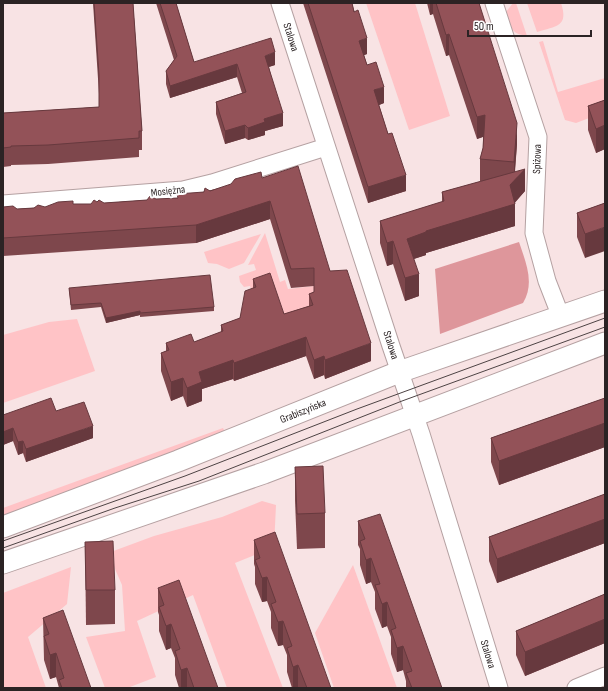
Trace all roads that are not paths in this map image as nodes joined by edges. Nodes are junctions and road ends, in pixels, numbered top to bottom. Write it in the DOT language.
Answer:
graph roads {
  1 [pos="280,3"];
  2 [pos="494,3"];
  3 [pos="326,148"];
  4 [pos="3,204"];
  5 [pos="605,301"];
  6 [pos="561,317"];
  7 [pos="605,343"];
  8 [pos="399,372"];
  9 [pos="415,416"];
  10 [pos="3,526"];
  11 [pos="3,563"];
  12 [pos="605,676"];
  13 [pos="498,688"];
  14 [pos="576,688"];
  1 -- 3 [label="street, Stalowa"];
  2 -- 6 [label="street, Spiżowa"];
  3 -- 4 [label="street, Mosiężna"];
  3 -- 8 [label="street, Stalowa"];
  5 -- 6 [label="main road, Grabiszyńska"];
  6 -- 8 [label="main road, Grabiszyńska"];
  7 -- 9 [label="main road"];
  8 -- 9 [label="street, Stalowa"];
  8 -- 10 [label="main road, Grabiszyńska"];
  9 -- 11 [label="main road"];
  9 -- 13 [label="street, Stalowa"];
  12 -- 14 [label="street"];
}
